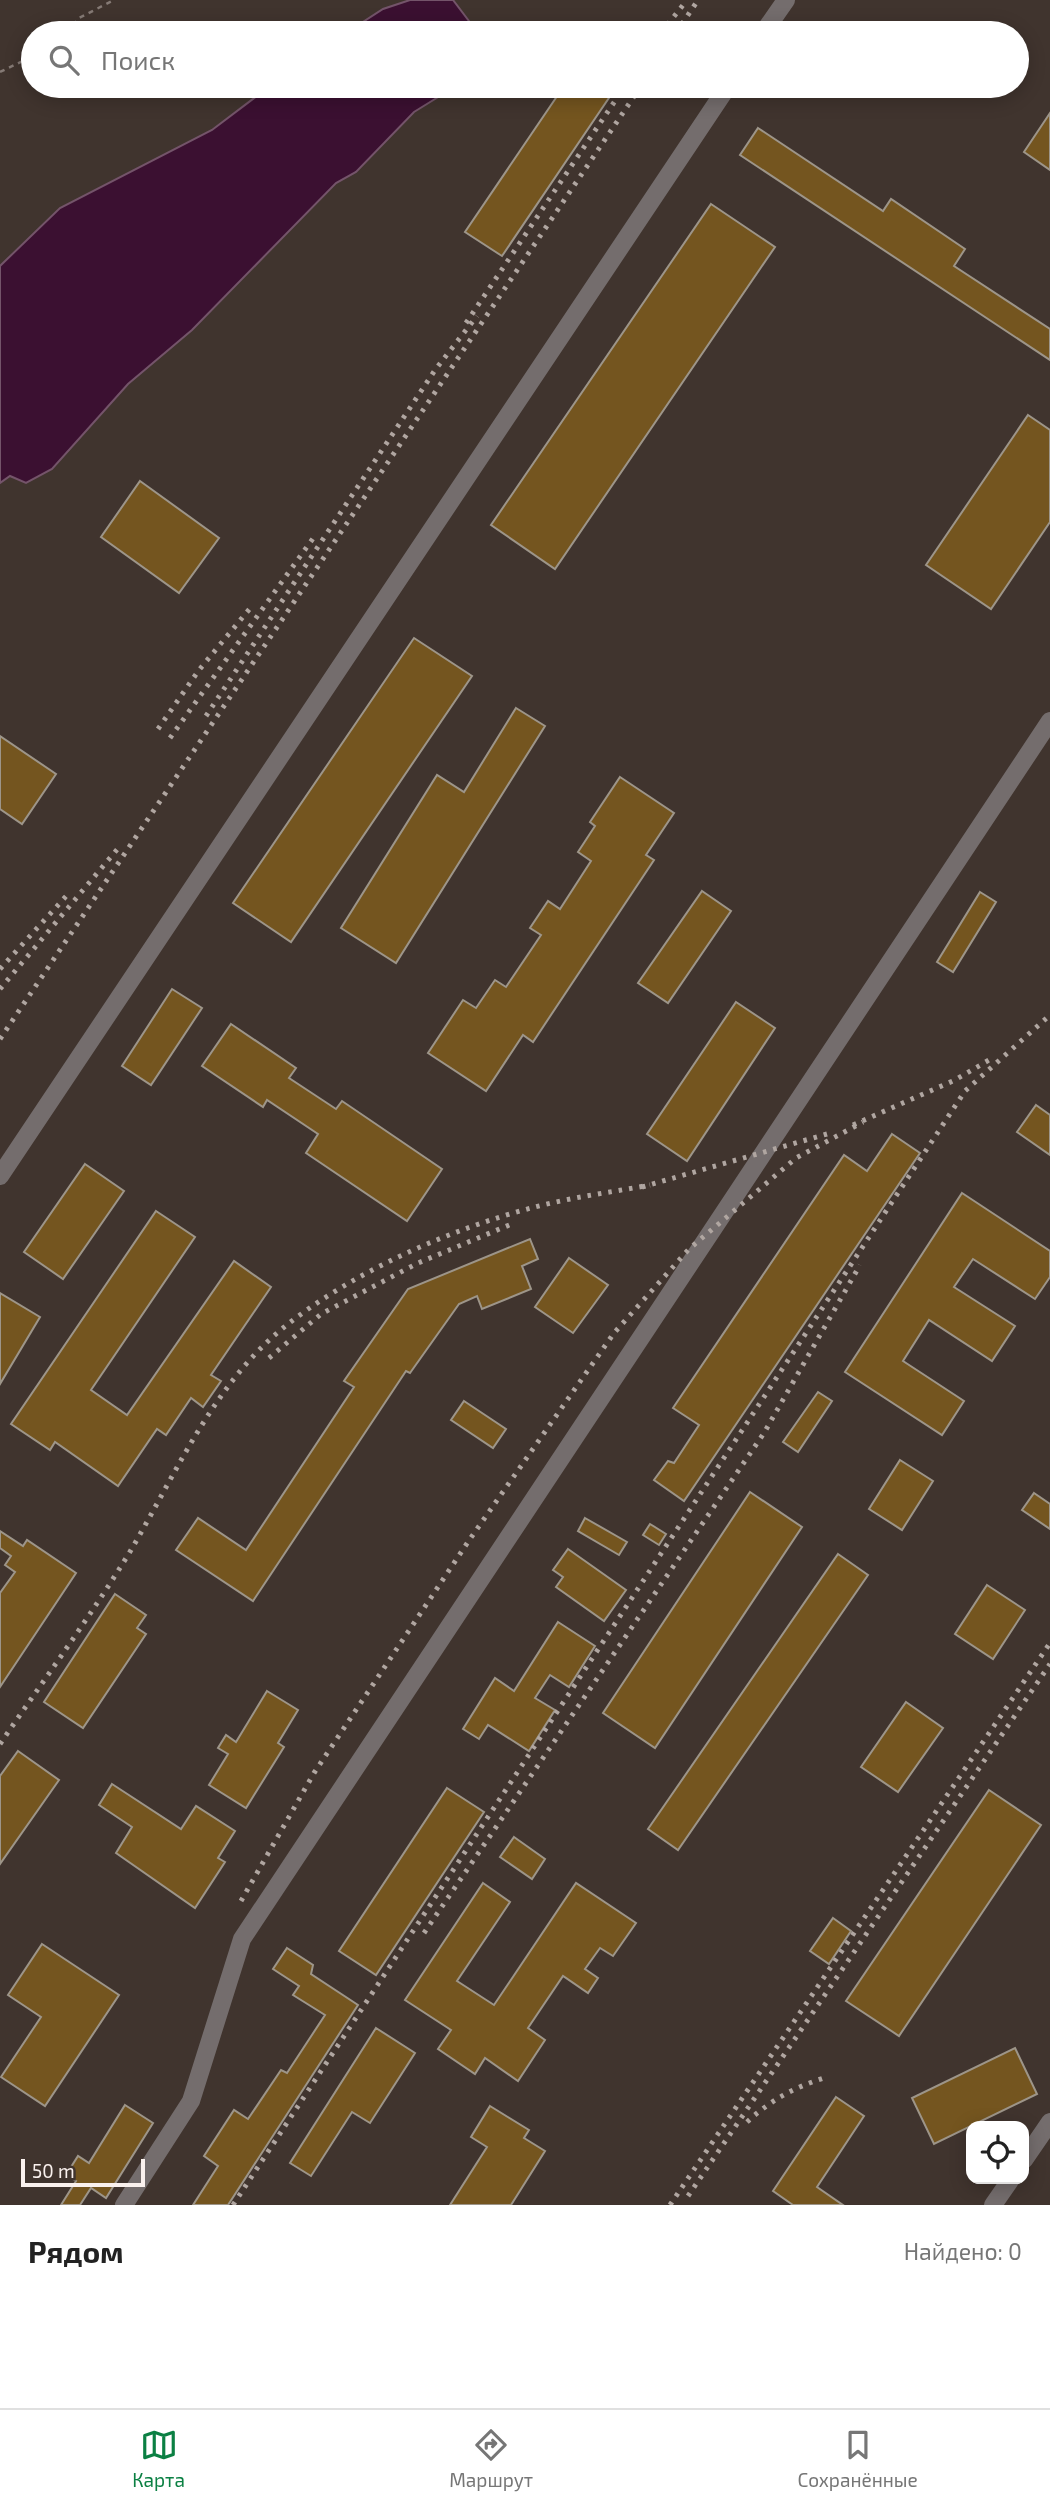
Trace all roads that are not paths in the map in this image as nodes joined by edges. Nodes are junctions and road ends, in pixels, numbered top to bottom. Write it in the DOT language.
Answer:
graph roads {
  1 [pos="786,0"];
  2 [pos="771,21"];
  3 [pos="720,98"];
  4 [pos="1050,721"];
  5 [pos="0,1176"];
  6 [pos="1050,2122"];
  7 [pos="1029,2153"];
  8 [pos="1008,2184"];
  9 [pos="124,2205"];
  10 [pos="993,2205"];
  1 -- 2 [label="lane"];
  3 -- 5 [label="lane"];
  4 -- 9 [label="lane"];
  6 -- 7 [label="lane"];
  8 -- 10 [label="lane"];
}
